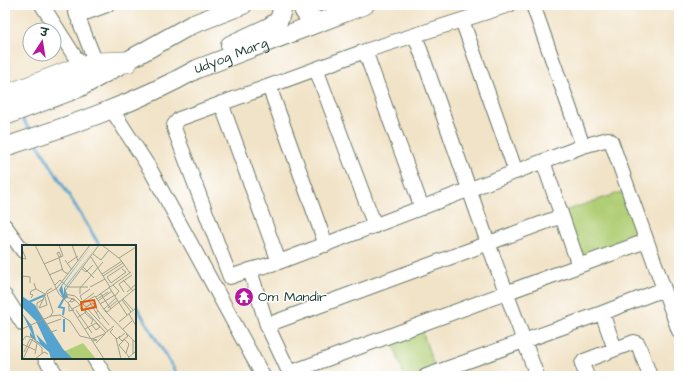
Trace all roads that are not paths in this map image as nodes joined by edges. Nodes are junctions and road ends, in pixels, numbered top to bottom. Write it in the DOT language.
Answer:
graph roads {
  1 [pos="42,5"];
  2 [pos="107,5"];
  3 [pos="242,5"];
  4 [pos="280,5"];
  5 [pos="303,5"];
  6 [pos="365,5"];
  7 [pos="509,5"];
  8 [pos="534,5"];
  9 [pos="75,10"];
  10 [pos="462,20"];
  11 [pos="321,22"];
  12 [pos="415,35"];
  13 [pos="365,51"];
  14 [pos="127,62"];
  15 [pos="197,69"];
  16 [pos="316,69"];
  17 [pos="84,74"];
  18 [pos="269,86"];
  19 [pos="5,96"];
  20 [pos="221,103"];
  21 [pos="107,112"];
  22 [pos="5,116"];
  23 [pos="583,146"];
  24 [pos="5,147"];
  25 [pos="543,161"];
  26 [pos="516,172"];
  27 [pos="469,190"];
  28 [pos="422,208"];
  29 [pos="562,216"];
  30 [pos="5,226"];
  31 [pos="375,226"];
  32 [pos="646,241"];
  33 [pos="488,243"];
  34 [pos="326,245"];
  35 [pos="22,250"];
  36 [pos="279,262"];
  37 [pos="579,266"];
  38 [pos="250,270"];
  39 [pos="664,289"];
  40 [pos="507,292"];
  41 [pos="5,296"];
  42 [pos="602,313"];
  43 [pos="22,322"];
  44 [pos="267,325"];
  45 [pos="679,332"];
  46 [pos="524,341"];
  47 [pos="615,349"];
  48 [pos="46,359"];
  49 [pos="95,359"];
  50 [pos="290,375"];
  51 [pos="431,375"];
  52 [pos="57,376"];
  53 [pos="105,376"];
  54 [pos="264,376"];
  55 [pos="538,376"];
  56 [pos="587,376"];
  57 [pos="650,376"];
  1 -- 17 [label="street"];
  2 -- 9 [label="street"];
  3 -- 14 [label="main road"];
  4 -- 15 [label="main road"];
  5 -- 11 [label="main road"];
  6 -- 11 [label="main road, Udyog Marg"];
  7 -- 10 [label="street"];
  8 -- 23 [label="street"];
  9 -- 17 [label="street"];
  10 -- 12 [label="street"];
  10 -- 26 [label="street"];
  11 -- 15 [label="main road, Udyog Marg"];
  12 -- 13 [label="street"];
  12 -- 27 [label="street"];
  13 -- 16 [label="street"];
  13 -- 28 [label="street"];
  14 -- 17 [label="highway"];
  15 -- 21 [label="main road, Udyog Marg"];
  16 -- 18 [label="street"];
  16 -- 31 [label="street"];
  17 -- 19 [label="highway"];
  17 -- 22 [label="main road"];
  18 -- 20 [label="street"];
  18 -- 34 [label="street"];
  20 -- 36 [label="street"];
  20 -- 38 [label="street"];
  21 -- 24 [label="main road, Udyog Marg"];
  21 -- 54 [label="street"];
  23 -- 25 [label="street"];
  23 -- 32 [label="street"];
  25 -- 26 [label="street"];
  25 -- 29 [label="street"];
  26 -- 27 [label="street"];
  27 -- 28 [label="street"];
  27 -- 33 [label="street"];
  28 -- 31 [label="street"];
  29 -- 33 [label="street"];
  29 -- 37 [label="street"];
  30 -- 35 [label="street"];
  31 -- 34 [label="street"];
  32 -- 37 [label="street"];
  32 -- 39 [label="street"];
  33 -- 40 [label="street"];
  33 -- 44 [label="street"];
  34 -- 36 [label="street"];
  36 -- 38 [label="street"];
  37 -- 40 [label="street"];
  38 -- 44 [label="street"];
  39 -- 42 [label="street"];
  39 -- 45 [label="street"];
  40 -- 46 [label="street"];
  40 -- 50 [label="street"];
  41 -- 43 [label="street"];
  42 -- 46 [label="street"];
  42 -- 47 [label="street"];
  44 -- 50 [label="street"];
  46 -- 51 [label="street"];
  46 -- 55 [label="street"];
  47 -- 56 [label="street"];
  47 -- 57 [label="street"];
  48 -- 52 [label="street"];
  49 -- 53 [label="street"];
}
